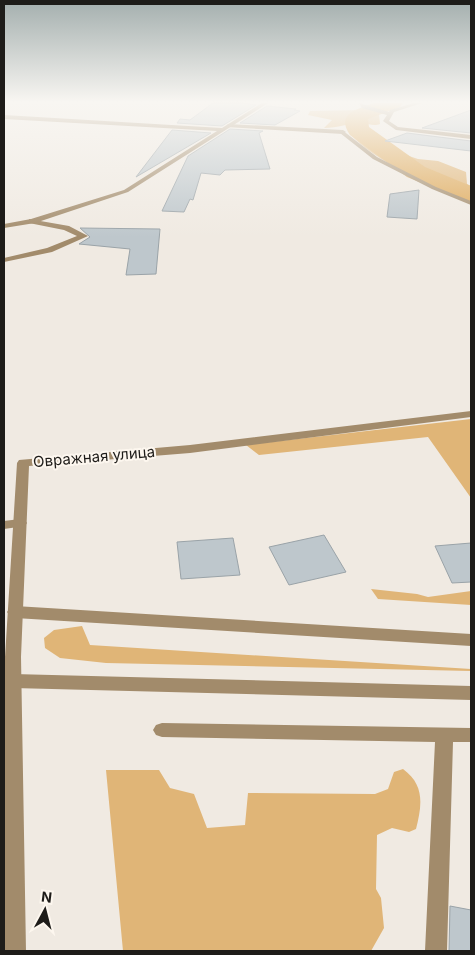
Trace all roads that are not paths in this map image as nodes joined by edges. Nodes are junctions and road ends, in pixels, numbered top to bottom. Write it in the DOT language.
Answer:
graph roads {
  1 [pos="194,148"];
  2 [pos="362,148"];
  3 [pos="471,203"];
  4 [pos="4,220"];
  5 [pos="32,221"];
  6 [pos="4,226"];
  7 [pos="4,260"];
  8 [pos="471,414"];
  9 [pos="20,523"];
  10 [pos="4,525"];
  11 [pos="15,612"];
  12 [pos="471,640"];
  13 [pos="8,658"];
  14 [pos="13,681"];
  15 [pos="471,693"];
  16 [pos="162,730"];
  17 [pos="444,735"];
  18 [pos="471,735"];
  19 [pos="8,829"];
  20 [pos="15,951"];
  21 [pos="436,951"];
  1 -- 5 [label="street"];
  2 -- 3 [label="street"];
  4 -- 5 [label="street"];
  5 -- 6 [label="street"];
  5 -- 7 [label="street"];
  8 -- 9 [label="street, Овражная улица"];
  9 -- 10 [label="street"];
  9 -- 11 [label="street, Овражная улица"];
  11 -- 12 [label="street"];
  11 -- 13 [label="street, Овражная улица"];
  13 -- 14 [label="street, Овражная улица"];
  14 -- 15 [label="street"];
  14 -- 19 [label="street, Овражная улица"];
  16 -- 17 [label="street"];
  17 -- 18 [label="street"];
  17 -- 21 [label="street"];
  19 -- 20 [label="street, Овражная улица"];
}
